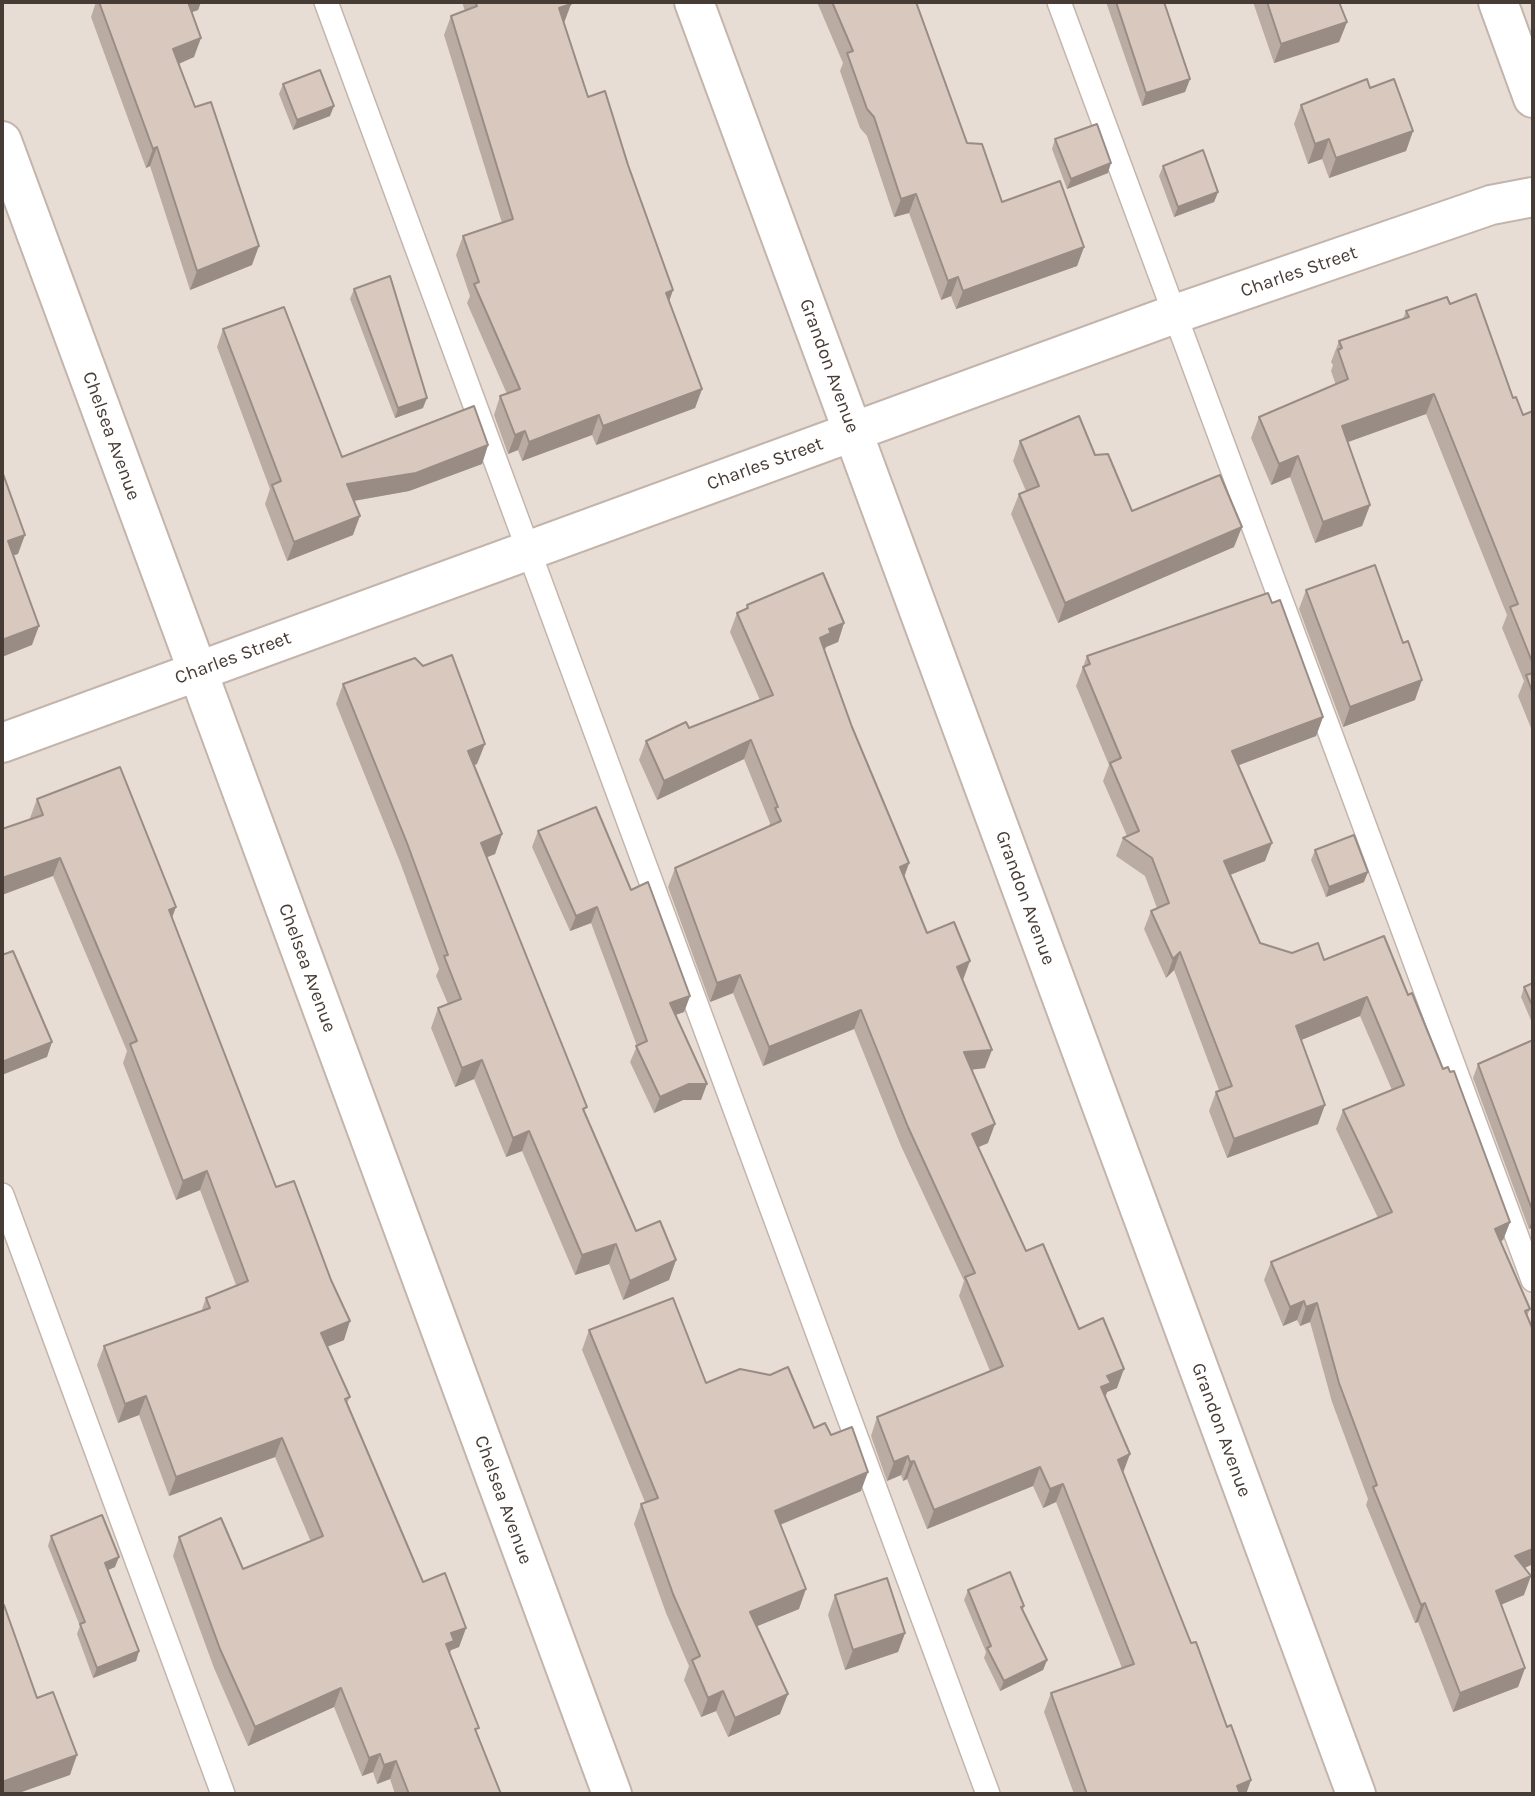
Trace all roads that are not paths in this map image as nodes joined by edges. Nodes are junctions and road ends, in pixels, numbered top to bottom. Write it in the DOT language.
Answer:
graph roads {
  1 [pos="326,2"];
  2 [pos="694,2"];
  3 [pos="1059,2"];
  4 [pos="1498,2"];
  5 [pos="1533,98"];
  6 [pos="2,141"];
  7 [pos="1533,197"];
  8 [pos="1175,314"];
  9 [pos="853,432"];
  10 [pos="529,550"];
  11 [pos="197,671"];
  12 [pos="2,743"];
  13 [pos="2,1195"];
  14 [pos="1533,1280"];
  15 [pos="223,1794"];
  16 [pos="612,1794"];
  17 [pos="988,1794"];
  18 [pos="1356,1794"];
  1 -- 10 [label="lane"];
  2 -- 9 [label="street, Grandon Avenue"];
  3 -- 8 [label="lane"];
  4 -- 5 [label="street"];
  6 -- 11 [label="street, Chelsea Avenue"];
  7 -- 8 [label="street, Charles Street"];
  8 -- 9 [label="street, Charles Street"];
  8 -- 14 [label="lane"];
  9 -- 10 [label="street, Charles Street"];
  9 -- 18 [label="street, Grandon Avenue"];
  10 -- 11 [label="street, Charles Street"];
  10 -- 17 [label="lane"];
  11 -- 12 [label="street, Charles Street"];
  11 -- 16 [label="street, Chelsea Avenue"];
  13 -- 15 [label="lane"];
}
